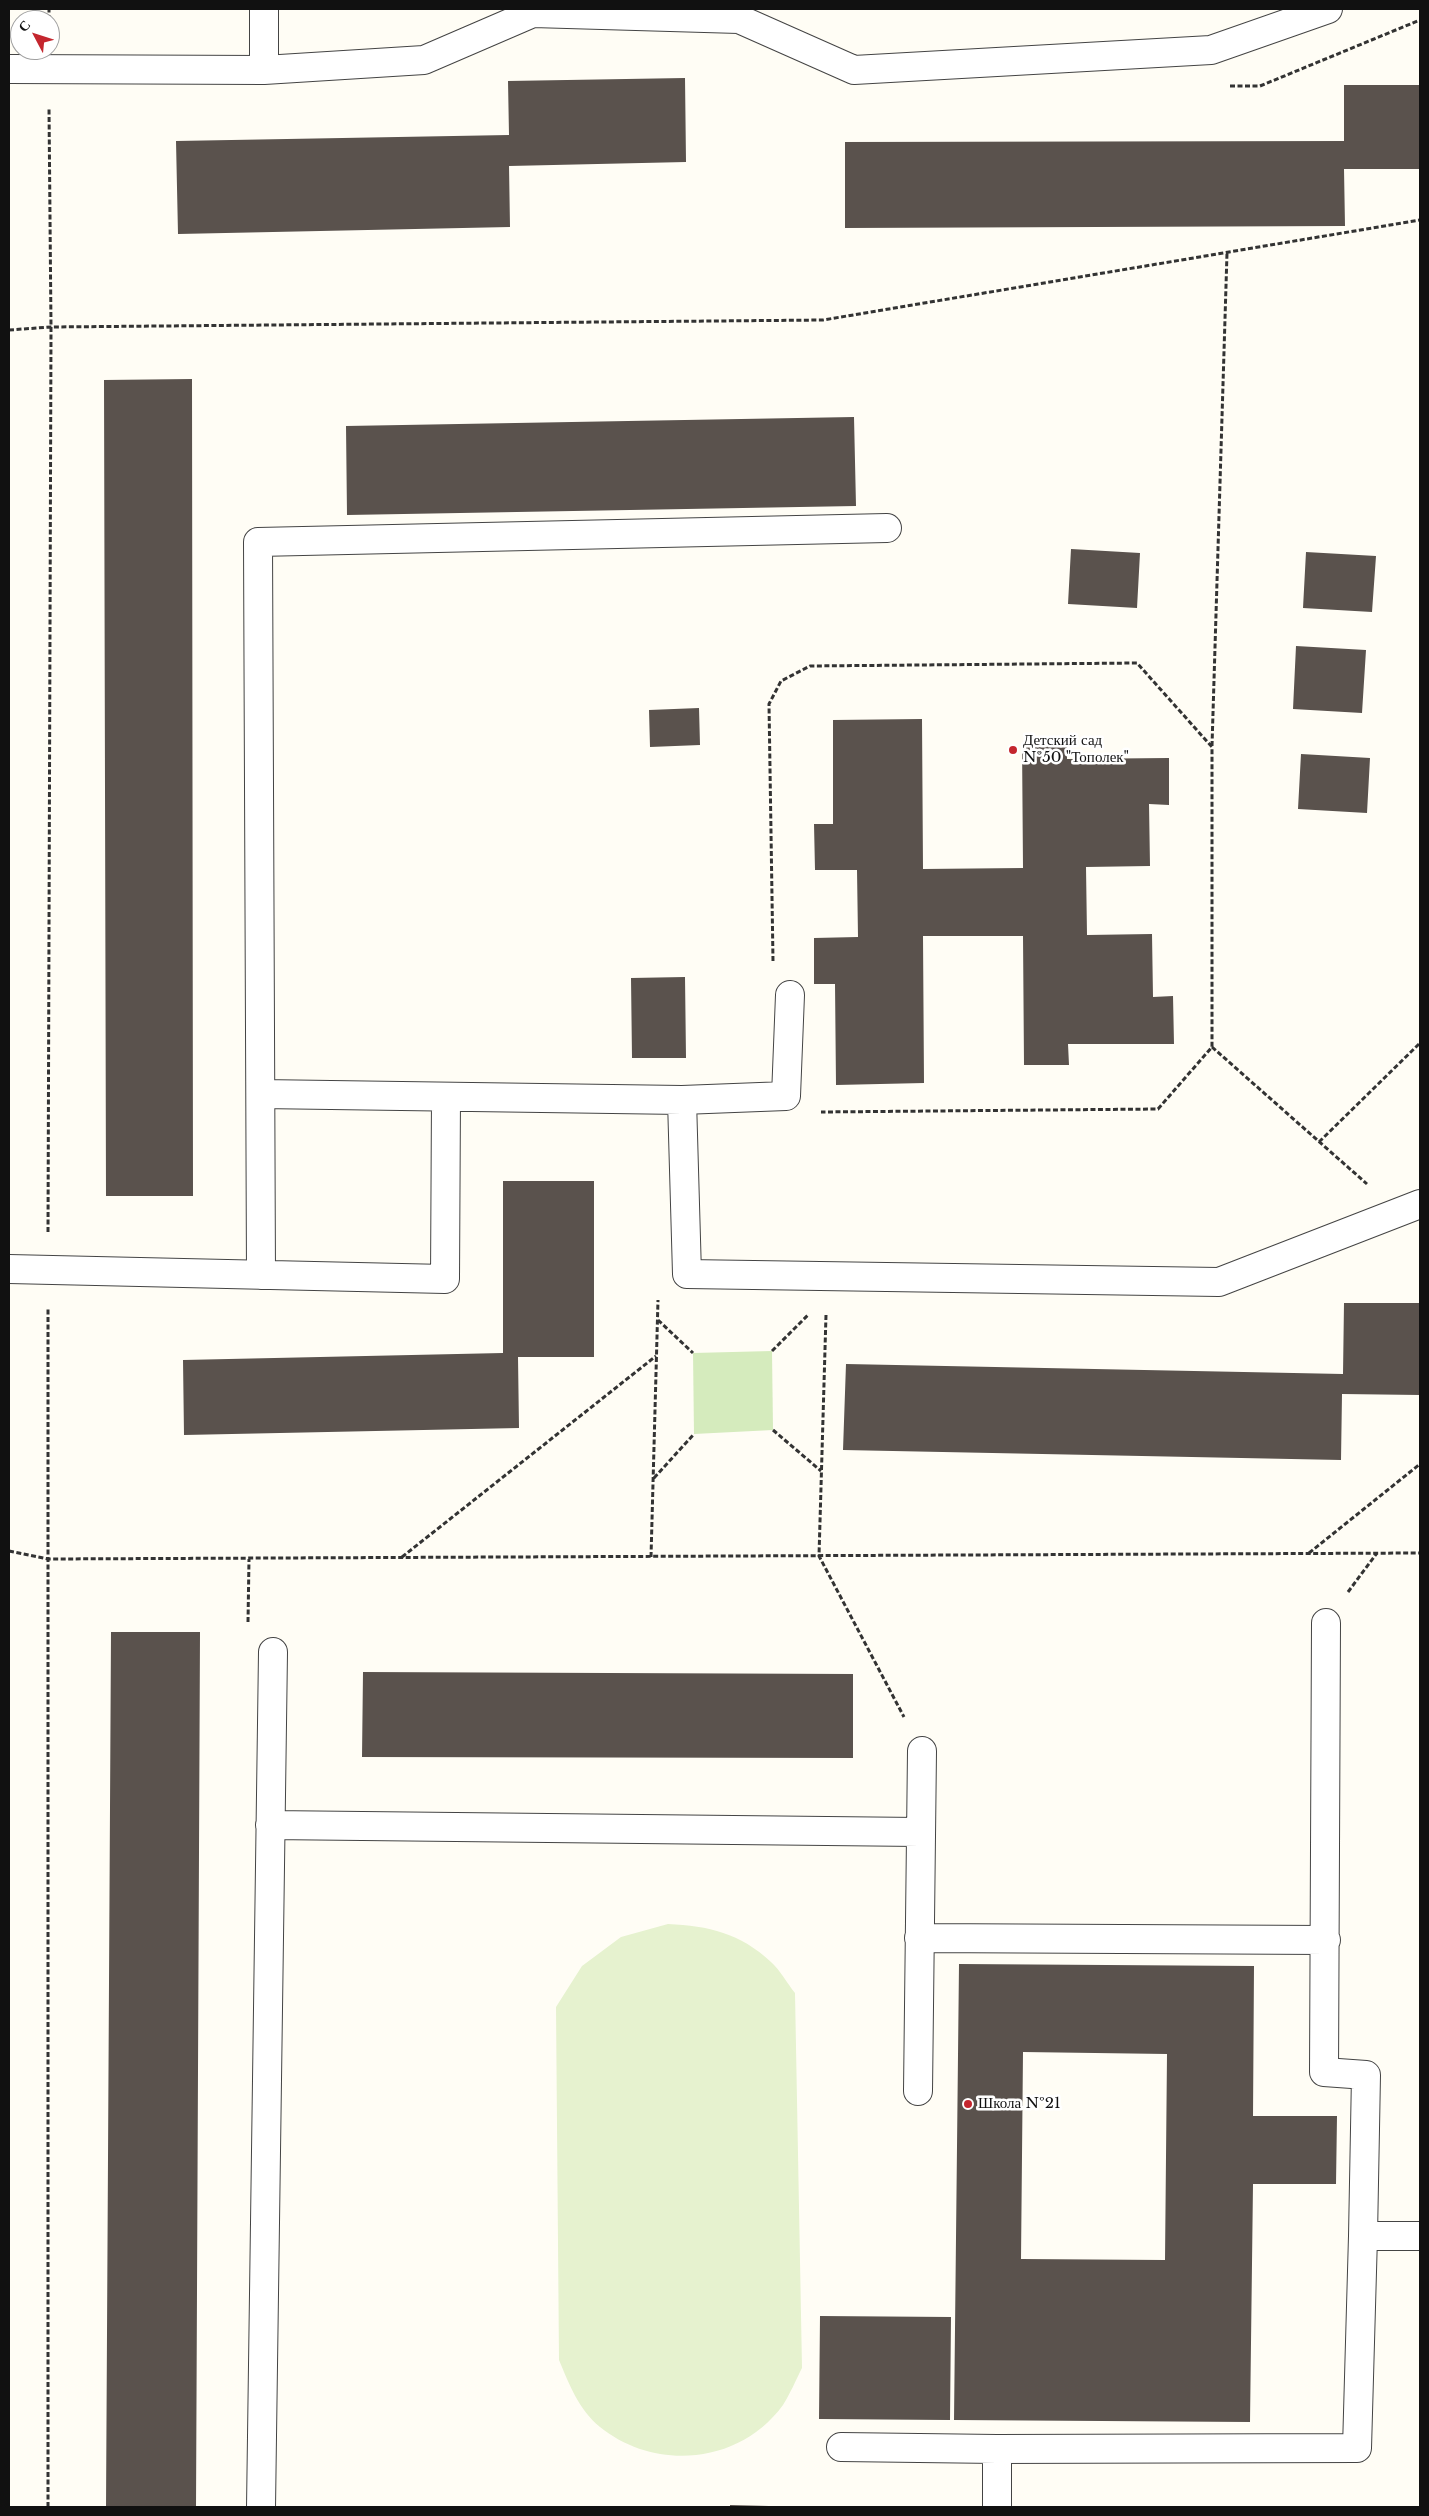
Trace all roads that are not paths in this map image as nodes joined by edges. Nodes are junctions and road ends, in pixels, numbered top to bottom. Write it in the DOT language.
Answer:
graph roads {
  1 [pos="264,9"];
  2 [pos="1328,9"];
  3 [pos="533,11"];
  4 [pos="9,68"];
  5 [pos="264,70"];
  6 [pos="887,528"];
  7 [pos="790,995"];
  8 [pos="261,1094"];
  9 [pos="446,1097"];
  10 [pos="682,1100"];
  11 [pos="1410,1208"];
  12 [pos="9,1269"];
  13 [pos="261,1275"];
  14 [pos="1326,1622"];
  15 [pos="273,1652"];
  16 [pos="922,1751"];
  17 [pos="270,1825"];
  18 [pos="920,1832"];
  19 [pos="919,1938"];
  20 [pos="1326,1940"];
  21 [pos="918,2092"];
  22 [pos="1363,2236"];
  23 [pos="1420,2236"];
  24 [pos="841,2447"];
  25 [pos="997,2449"];
  26 [pos="260,2507"];
  27 [pos="997,2507"];
  1 -- 5 [label="lane"];
  2 -- 3 [label="lane"];
  3 -- 5 [label="lane"];
  4 -- 5 [label="lane"];
  6 -- 8 [label="lane"];
  7 -- 10 [label="lane"];
  8 -- 9 [label="lane"];
  8 -- 13 [label="lane"];
  9 -- 10 [label="lane"];
  9 -- 13 [label="lane"];
  10 -- 11 [label="lane"];
  12 -- 13 [label="lane"];
  14 -- 20 [label="lane"];
  15 -- 17 [label="lane"];
  16 -- 18 [label="lane"];
  17 -- 18 [label="lane"];
  17 -- 26 [label="lane"];
  18 -- 19 [label="lane"];
  19 -- 20 [label="lane"];
  19 -- 21 [label="lane"];
  20 -- 22 [label="lane"];
  22 -- 23 [label="lane"];
  22 -- 25 [label="lane"];
  24 -- 25 [label="lane"];
  25 -- 27 [label="lane"];
}
